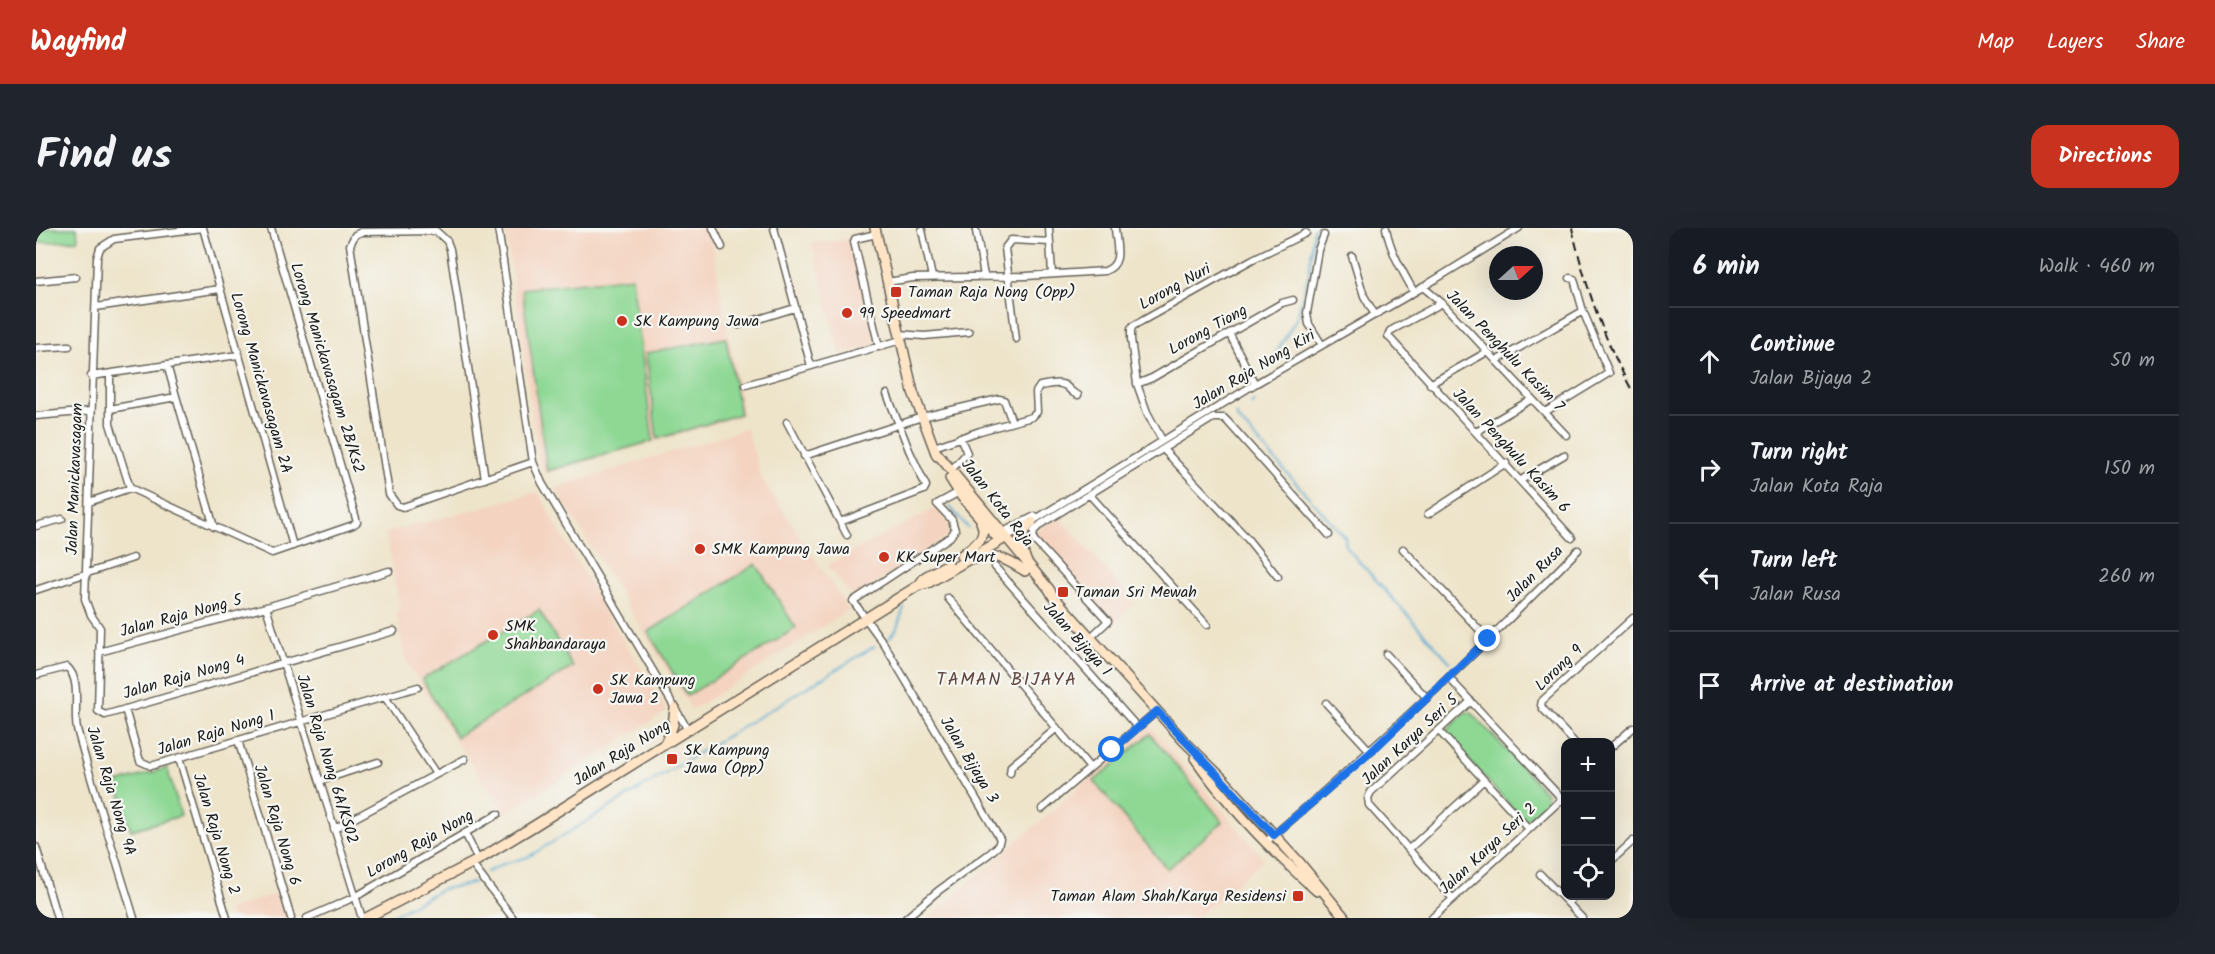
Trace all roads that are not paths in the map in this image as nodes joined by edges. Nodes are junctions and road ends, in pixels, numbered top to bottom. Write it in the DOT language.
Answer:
graph roads {
  1 [pos="203,228"];
  2 [pos="271,228"];
  3 [pos="498,228"];
  4 [pos="713,228"];
  5 [pos="774,228"];
  6 [pos="1049,228"];
  7 [pos="1115,228"];
  8 [pos="1386,228"];
  9 [pos="1519,228"];
  10 [pos="922,230"];
  11 [pos="876,231"];
  12 [pos="976,231"];
  13 [pos="1306,232"];
  14 [pos="1324,236"];
  15 [pos="1050,242"];
  16 [pos="722,247"];
  17 [pos="1352,256"];
  18 [pos="1052,273"];
  19 [pos="1007,275"];
  20 [pos="984,276"];
  21 [pos="76,277"];
  22 [pos="932,277"];
  23 [pos="1570,278"];
  24 [pos="36,281"];
  25 [pos="887,282"];
  26 [pos="1423,287"];
  27 [pos="220,289"];
  28 [pos="1414,292"];
  29 [pos="1293,300"];
  30 [pos="1442,303"];
  31 [pos="96,307"];
  32 [pos="795,308"];
  33 [pos="1583,311"];
  34 [pos="1375,315"];
  35 [pos="739,325"];
  36 [pos="969,332"];
  37 [pos="1229,333"];
  38 [pos="900,337"];
  39 [pos="1016,339"];
  40 [pos="1322,345"];
  41 [pos="69,346"];
  42 [pos="879,347"];
  43 [pos="36,348"];
  44 [pos="1487,352"];
  45 [pos="238,355"];
  46 [pos="1496,362"];
  47 [pos="167,365"];
  48 [pos="811,366"];
  49 [pos="110,374"];
  50 [pos="91,376"];
  51 [pos="1137,384"];
  52 [pos="1256,384"];
  53 [pos="1430,384"];
  54 [pos="746,385"];
  55 [pos="887,394"];
  56 [pos="1078,395"];
  57 [pos="176,397"];
  58 [pos="1532,399"];
  59 [pos="110,409"];
  60 [pos="91,411"];
  61 [pos="1545,412"];
  62 [pos="36,416"];
  63 [pos="922,417"];
  64 [pos="787,422"];
  65 [pos="1012,422"];
  66 [pos="899,425"];
  67 [pos="1476,432"];
  68 [pos="1566,435"];
  69 [pos="960,437"];
  70 [pos="1162,440"];
  71 [pos="935,449"];
  72 [pos="1162,449"];
  73 [pos="1564,455"];
  74 [pos="804,456"];
  75 [pos="533,462"];
  76 [pos="1506,463"];
  77 [pos="951,470"];
  78 [pos="485,479"];
  79 [pos="1521,480"];
  80 [pos="130,488"];
  81 [pos="962,490"];
  82 [pos="1089,494"];
  83 [pos="89,502"];
  84 [pos="976,513"];
  85 [pos="1044,513"];
  86 [pos="1428,514"];
  87 [pos="62,519"];
  88 [pos="840,522"];
  89 [pos="1032,522"];
  90 [pos="36,526"];
  91 [pos="214,527"];
  92 [pos="847,535"];
  93 [pos="1329,535"];
  94 [pos="1000,537"];
  95 [pos="1572,538"];
  96 [pos="293,546"];
  97 [pos="1403,549"];
  98 [pos="1578,550"];
  99 [pos="133,558"];
  100 [pos="962,559"];
  101 [pos="995,567"];
  102 [pos="1026,568"];
  103 [pos="389,571"];
  104 [pos="86,573"];
  105 [pos="1278,577"];
  106 [pos="36,590"];
  107 [pos="948,598"];
  108 [pos="268,607"];
  109 [pos="866,618"];
  110 [pos="1633,619"];
  111 [pos="1207,625"];
  112 [pos="394,631"];
  113 [pos="1091,637"];
  114 [pos="1488,639"];
  115 [pos="99,652"];
  116 [pos="1386,654"];
  117 [pos="284,663"];
  118 [pos="36,675"];
  119 [pos="1449,678"];
  120 [pos="418,687"];
  121 [pos="385,697"];
  122 [pos="1427,698"];
  123 [pos="1471,701"];
  124 [pos="1326,703"];
  125 [pos="97,707"];
  126 [pos="675,708"];
  127 [pos="125,709"];
  128 [pos="1157,711"];
  129 [pos="302,722"];
  130 [pos="1057,728"];
  131 [pos="1138,728"];
  132 [pos="1633,729"];
  133 [pos="688,730"];
  134 [pos="1439,730"];
  135 [pos="1570,738"];
  136 [pos="238,740"];
  137 [pos="1615,745"];
  138 [pos="664,746"];
  139 [pos="1371,752"];
  140 [pos="179,758"];
  141 [pos="465,759"];
  142 [pos="378,762"];
  143 [pos="1090,768"];
  144 [pos="1010,773"];
  145 [pos="436,774"];
  146 [pos="1484,780"];
  147 [pos="320,781"];
  148 [pos="1561,798"];
  149 [pos="1561,803"];
  150 [pos="1042,809"];
  151 [pos="498,814"];
  152 [pos="334,829"];
  153 [pos="1530,829"];
  154 [pos="465,833"];
  155 [pos="1270,838"];
  156 [pos="1633,842"];
  157 [pos="36,847"];
  158 [pos="1409,849"];
  159 [pos="1615,858"];
  160 [pos="475,861"];
  161 [pos="1540,873"];
  162 [pos="355,897"];
  163 [pos="1453,899"];
  164 [pos="1571,900"];
  165 [pos="1568,903"];
  166 [pos="57,918"];
  167 [pos="134,918"];
  168 [pos="227,918"];
  169 [pos="291,918"];
  170 [pos="307,918"];
  171 [pos="362,918"];
  172 [pos="366,918"];
  173 [pos="513,918"];
  174 [pos="906,918"];
  175 [pos="1345,918"];
  176 [pos="1432,918"];
  177 [pos="1582,918"];
  1 -- 27 [label="street, Lorong Manickavasagam 2A"];
  1 -- 31 [label="street, Jalan Manickavasagam"];
  2 -- 96 [label="street, Lorong Manickavasagam 2B/Ks2"];
  3 -- 75 [label="street"];
  4 -- 16 [label="street"];
  5 -- 32 [label="street"];
  6 -- 15 [label="street"];
  7 -- 18 [label="street"];
  8 -- 28 [label="street"];
  9 -- 26 [label="street, Jalan Raja Nong Kiri"];
  10 -- 22 [label="street"];
  11 -- 25 [label="main road, Jalan Kota Raja"];
  11 -- 42 [label="street, Jalan Kota Raja"];
  12 -- 20 [label="street"];
  13 -- 51 [label="street, Lorong Nuri"];
  14 -- 40 [label="street"];
  15 -- 18 [label="street"];
  15 -- 19 [label="street"];
  17 -- 34 [label="street"];
  18 -- 19 [label="street"];
  19 -- 20 [label="street"];
  19 -- 39 [label="street"];
  20 -- 22 [label="street"];
  21 -- 24 [label="street"];
  22 -- 25 [label="street"];
  23 -- 33 [label="street"];
  25 -- 38 [label="main road, Jalan Kota Raja"];
  26 -- 28 [label="street, Jalan Raja Nong Kiri"];
  26 -- 30 [label="street, Jalan Penghulu Kasim 7"];
  27 -- 31 [label="street"];
  27 -- 45 [label="street, Lorong Manickavasagam 2A"];
  28 -- 34 [label="street, Jalan Raja Nong Kiri"];
  29 -- 37 [label="street, Lorong Tiong"];
  30 -- 44 [label="street, Jalan Penghulu Kasim 7"];
  30 -- 53 [label="street, Jalan Penghulu Kasim 6"];
  31 -- 50 [label="street, Jalan Manickavasagam"];
  32 -- 35 [label="street"];
  32 -- 48 [label="street"];
  33 -- 46 [label="street"];
  33 -- 61 [label="street"];
  34 -- 40 [label="street, Jalan Raja Nong Kiri"];
  36 -- 38 [label="street"];
  37 -- 51 [label="street, Lorong Tiong"];
  37 -- 52 [label="street"];
  38 -- 42 [label="street"];
  38 -- 63 [label="main road, Jalan Kota Raja"];
  40 -- 52 [label="street, Jalan Raja Nong Kiri"];
  41 -- 43 [label="street"];
  42 -- 48 [label="street"];
  44 -- 46 [label="street, Jalan Penghulu Kasim 7"];
  44 -- 53 [label="street"];
  45 -- 47 [label="street"];
  45 -- 96 [label="street, Lorong Manickavasagam 2A"];
  46 -- 58 [label="street, Jalan Penghulu Kasim 7"];
  47 -- 49 [label="street"];
  47 -- 57 [label="street"];
  48 -- 54 [label="street"];
  49 -- 50 [label="street"];
  49 -- 59 [label="street"];
  50 -- 60 [label="street, Jalan Manickavasagam"];
  51 -- 70 [label="street, Lorong Nuri"];
  52 -- 70 [label="street, Jalan Raja Nong Kiri"];
  53 -- 67 [label="street, Jalan Penghulu Kasim 6"];
  55 -- 66 [label="street"];
  56 -- 65 [label="street"];
  57 -- 59 [label="street"];
  57 -- 91 [label="street"];
  58 -- 61 [label="street, Jalan Penghulu Kasim 7"];
  58 -- 67 [label="street"];
  59 -- 80 [label="street"];
  60 -- 62 [label="street"];
  60 -- 83 [label="street, Jalan Manickavasagam"];
  61 -- 68 [label="street, Jalan Penghulu Kasim 7"];
  63 -- 65 [label="street"];
  63 -- 66 [label="street"];
  63 -- 71 [label="main road, Jalan Kota Raja"];
  64 -- 74 [label="street"];
  65 -- 69 [label="street"];
  66 -- 74 [label="street"];
  66 -- 88 [label="street"];
  67 -- 76 [label="street, Jalan Penghulu Kasim 6"];
  69 -- 71 [label="street"];
  69 -- 77 [label="street"];
  70 -- 85 [label="street, Jalan Raja Nong Kiri"];
  71 -- 77 [label="main road, Jalan Kota Raja"];
  71 -- 81 [label="main road"];
  72 -- 82 [label="street"];
  72 -- 93 [label="street"];
  72 -- 105 [label="street"];
  73 -- 79 [label="street"];
  74 -- 88 [label="street"];
  75 -- 78 [label="street"];
  75 -- 126 [label="street"];
  76 -- 79 [label="street, Jalan Penghulu Kasim 6"];
  76 -- 86 [label="street"];
  77 -- 81 [label="main road, Jalan Kota Raja"];
  78 -- 78 [label="street"];
  79 -- 95 [label="street, Jalan Penghulu Kasim 6"];
  80 -- 83 [label="street"];
  80 -- 91 [label="street"];
  81 -- 84 [label="main road"];
  81 -- 94 [label="main road, Jalan Kota Raja"];
  81 -- 109 [label="street"];
  82 -- 111 [label="street"];
  82 -- 113 [label="street"];
  83 -- 104 [label="street, Jalan Manickavasagam"];
  84 -- 94 [label="main road"];
  84 -- 100 [label="main road"];
  85 -- 89 [label="street, Jalan Raja Nong Kiri"];
  85 -- 94 [label="street"];
  87 -- 90 [label="street"];
  88 -- 92 [label="street"];
  89 -- 94 [label="street, Jalan Raja Nong Kiri"];
  89 -- 102 [label="main road"];
  91 -- 96 [label="street"];
  94 -- 100 [label="main road, Jalan Raja Nong"];
  94 -- 102 [label="main road, Jalan Kota Raja"];
  97 -- 114 [label="street"];
  98 -- 114 [label="street, Jalan Rusa"];
  99 -- 104 [label="street"];
  100 -- 102 [label="main road"];
  100 -- 109 [label="main road, Jalan Raja Nong"];
  101 -- 131 [label="street, Jalan Bijaya 1"];
  102 -- 113 [label="main road, Jalan Kota Raja"];
  103 -- 108 [label="street, Jalan Raja Nong 5"];
  104 -- 106 [label="street"];
  104 -- 115 [label="street, Jalan Manickavasagam"];
  107 -- 130 [label="street"];
  108 -- 115 [label="street, Jalan Raja Nong 5"];
  108 -- 117 [label="street, Jalan Raja Nong 6A/KS02"];
  109 -- 133 [label="main road, Jalan Raja Nong"];
  109 -- 174 [label="street, Jalan Bijaya 3"];
  110 -- 135 [label="street, Lorong 9"];
  112 -- 117 [label="street, Jalan Raja Nong 4"];
  113 -- 128 [label="main road, Jalan Kota Raja"];
  114 -- 119 [label="street, Jalan Rusa"];
  115 -- 125 [label="street, Jalan Manickavasagam"];
  116 -- 122 [label="street"];
  117 -- 127 [label="street, Jalan Raja Nong 4"];
  117 -- 129 [label="street, Jalan Raja Nong 6A/KS02"];
  118 -- 167 [label="street, Jalan Raja Nong 9A"];
  119 -- 122 [label="street, Jalan Rusa"];
  119 -- 123 [label="street"];
  120 -- 121 [label="street, Jalan Raja Nong 1"];
  121 -- 129 [label="street, Jalan Raja Nong 1"];
  121 -- 145 [label="street"];
  122 -- 139 [label="street, Jalan Rusa"];
  123 -- 134 [label="street, Jalan Karya Seri 5"];
  123 -- 148 [label="street"];
  124 -- 139 [label="street"];
  125 -- 127 [label="street, Jalan Raja Nong 4"];
  126 -- 133 [label="street"];
  126 -- 138 [label="main road"];
  127 -- 140 [label="street, Jalan Raja Nong 1"];
  128 -- 131 [label="street"];
  128 -- 155 [label="main road, Jalan Kota Raja"];
  129 -- 136 [label="street, Jalan Raja Nong 1"];
  129 -- 147 [label="street, Jalan Raja Nong 6A/KS02"];
  130 -- 143 [label="street"];
  130 -- 144 [label="street"];
  131 -- 143 [label="street"];
  132 -- 137 [label="street"];
  133 -- 138 [label="main road, Jalan Raja Nong"];
  134 -- 146 [label="street"];
  134 -- 158 [label="street, Jalan Karya Seri 5"];
  136 -- 140 [label="street, Jalan Raja Nong 1"];
  136 -- 169 [label="street, Jalan Raja Nong 6"];
  138 -- 160 [label="main road, Jalan Raja Nong"];
  139 -- 155 [label="street, Jalan Rusa"];
  140 -- 168 [label="street, Jalan Raja Nong 2"];
  141 -- 145 [label="street"];
  142 -- 147 [label="street"];
  143 -- 150 [label="street"];
  145 -- 152 [label="street"];
  146 -- 153 [label="street"];
  146 -- 158 [label="street"];
  147 -- 152 [label="street, Jalan Raja Nong 6A/KS02"];
  149 -- 153 [label="street, Jalan Karya Seri 2"];
  151 -- 154 [label="street, Lorong Raja Nong"];
  152 -- 162 [label="street, Jalan Raja Nong 6A/KS02"];
  153 -- 163 [label="street, Jalan Karya Seri 2"];
  154 -- 160 [label="street"];
  154 -- 162 [label="street, Lorong Raja Nong"];
  155 -- 175 [label="main road, Jalan Kota Raja"];
  156 -- 159 [label="street"];
  157 -- 166 [label="street"];
  158 -- 163 [label="street"];
  160 -- 172 [label="main road, Jalan Raja Nong"];
  160 -- 173 [label="street"];
  161 -- 165 [label="street"];
  162 -- 170 [label="street, Lorong Raja Nong"];
  162 -- 171 [label="street, Jalan Raja Nong 6A/KS02"];
  163 -- 176 [label="street, Jalan Karya Seri 2"];
  164 -- 165 [label="street"];
  165 -- 177 [label="street"];
}
